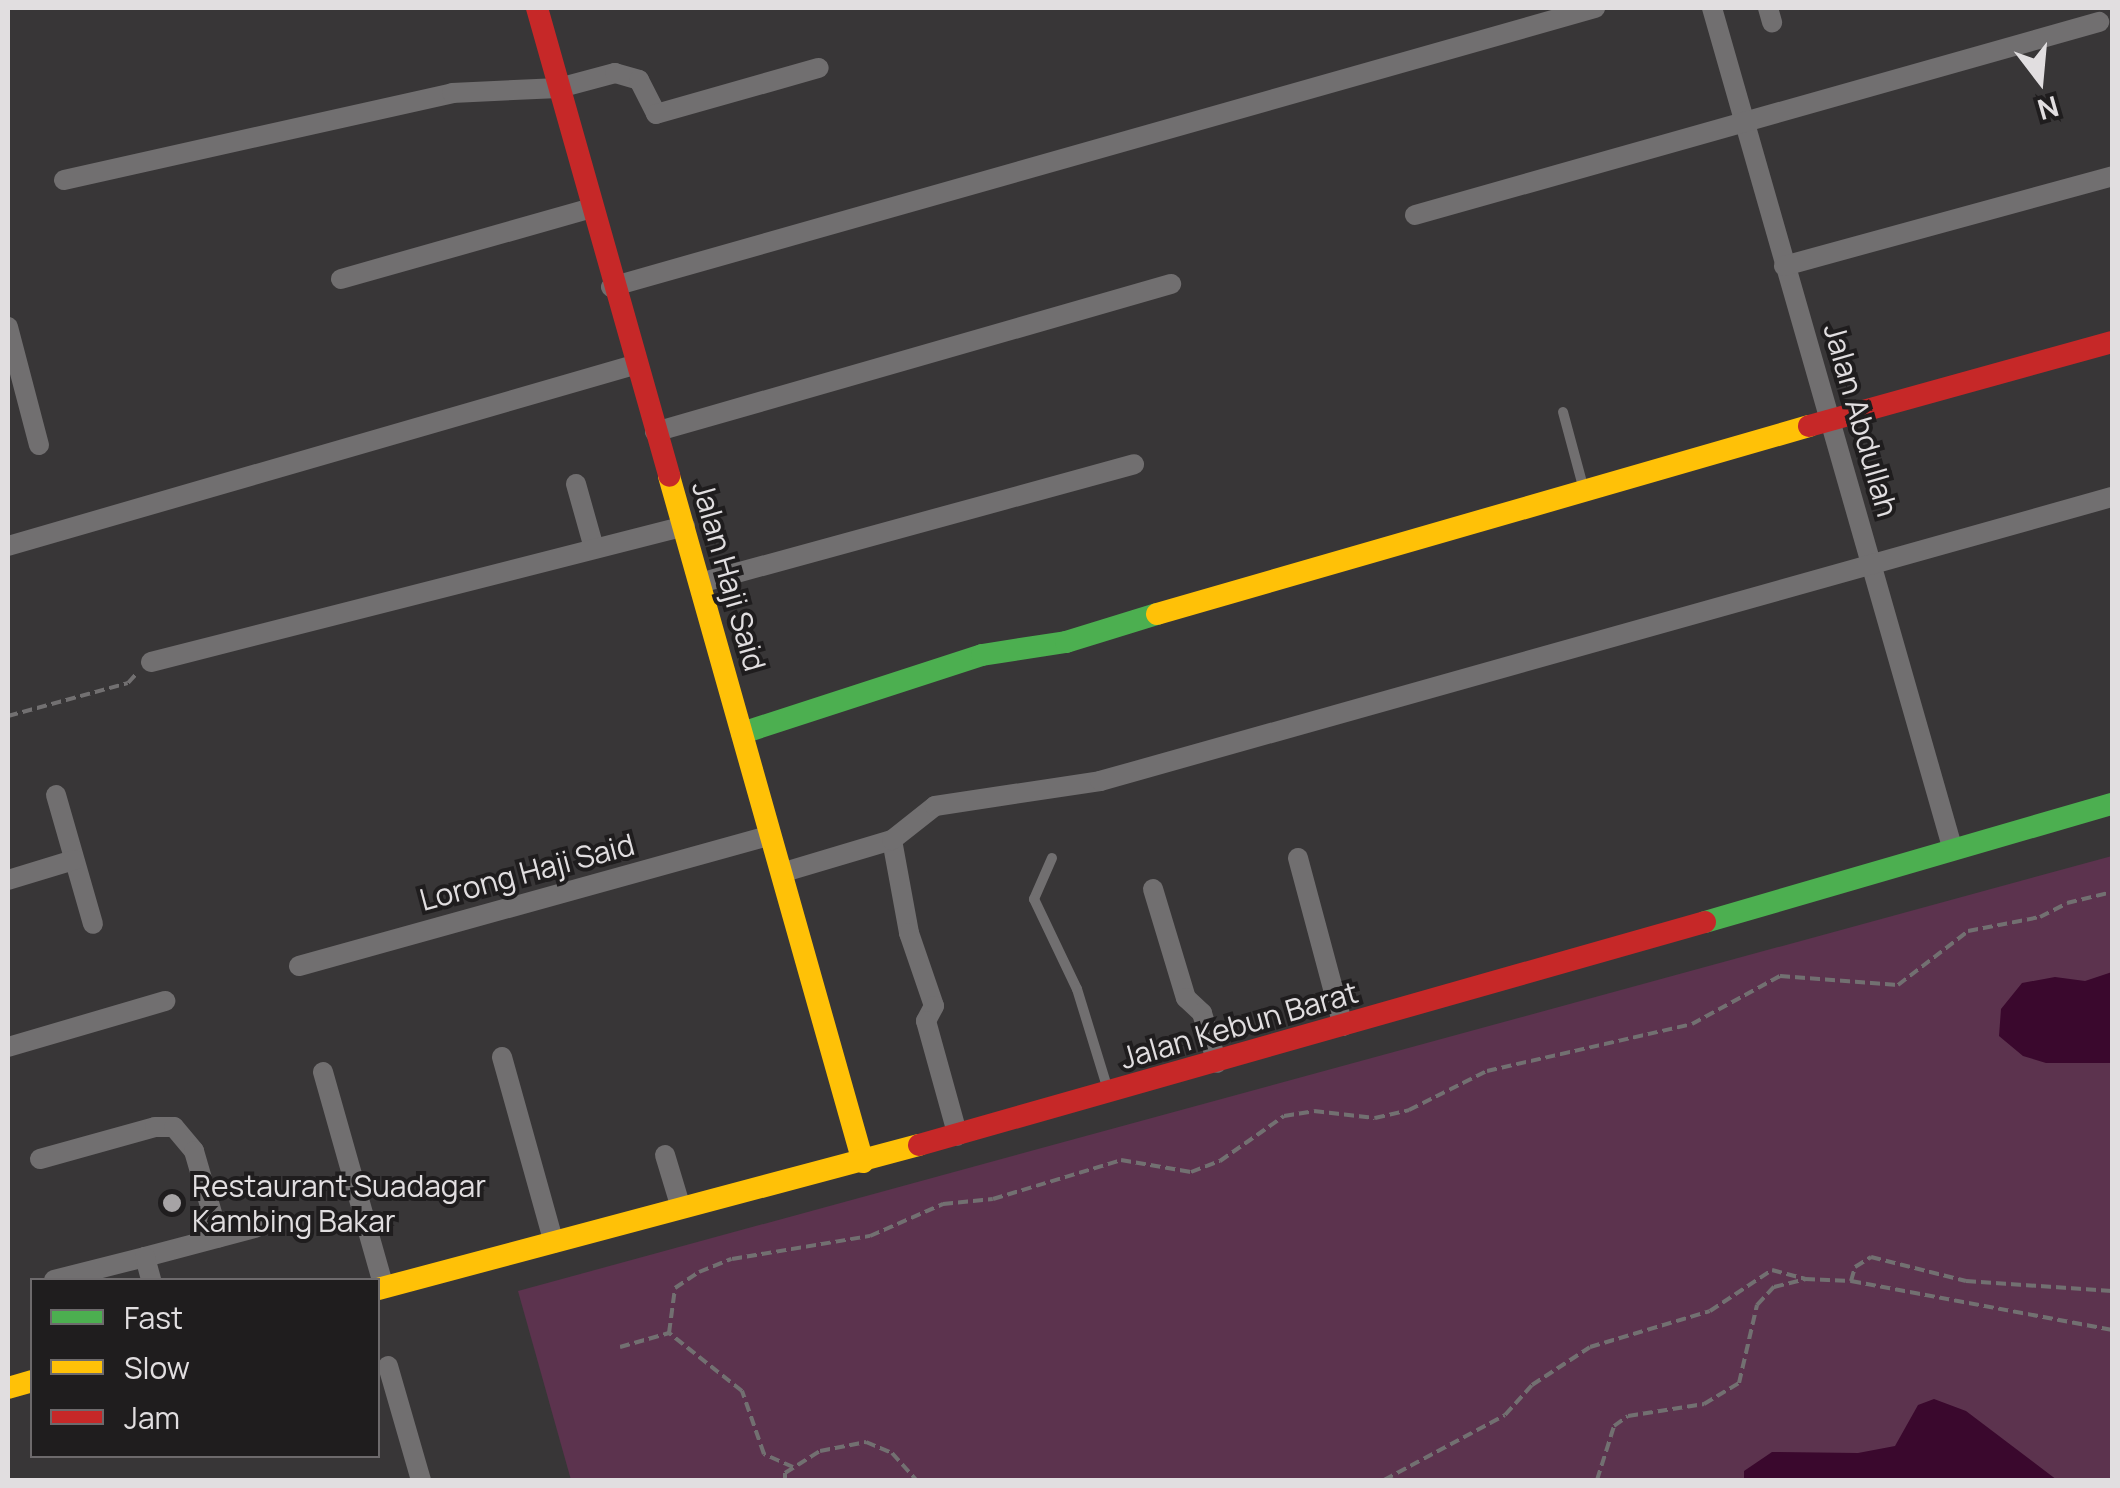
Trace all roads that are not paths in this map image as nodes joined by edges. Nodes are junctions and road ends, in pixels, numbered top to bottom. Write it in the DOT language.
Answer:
graph roads {
  1 [pos="537,8"];
  2 [pos="1595,8"];
  3 [pos="1712,8"];
  4 [pos="2099,22"];
  5 [pos="820,68"];
  6 [pos="559,88"];
  7 [pos="1744,121"];
  8 [pos="2112,176"];
  9 [pos="64,180"];
  10 [pos="592,208"];
  11 [pos="1416,215"];
  12 [pos="1784,266"];
  13 [pos="341,279"];
  14 [pos="1171,284"];
  15 [pos="611,287"];
  16 [pos="8,328"];
  17 [pos="2112,342"];
  18 [pos="634,365"];
  19 [pos="15,384"];
  20 [pos="1563,412"];
  21 [pos="1831,418"];
  22 [pos="655,432"];
  23 [pos="40,446"];
  24 [pos="1134,464"];
  25 [pos="576,484"];
  26 [pos="1583,487"];
  27 [pos="2112,497"];
  28 [pos="684,526"];
  29 [pos="8,546"];
  30 [pos="594,548"];
  31 [pos="1872,568"];
  32 [pos="700,583"];
  33 [pos="151,662"];
  34 [pos="742,734"];
  35 [pos="56,794"];
  36 [pos="2112,804"];
  37 [pos="770,835"];
  38 [pos="892,840"];
  39 [pos="1953,850"];
  40 [pos="1052,858"];
  41 [pos="1298,858"];
  42 [pos="74,860"];
  43 [pos="781,874"];
  44 [pos="8,880"];
  45 [pos="1153,889"];
  46 [pos="93,924"];
  47 [pos="299,966"];
  48 [pos="165,1001"];
  49 [pos="1343,1026"];
  50 [pos="8,1048"];
  51 [pos="502,1058"];
  52 [pos="1217,1063"];
  53 [pos="323,1072"];
  54 [pos="1110,1094"];
  55 [pos="958,1136"];
  56 [pos="666,1154"];
  57 [pos="40,1159"];
  58 [pos="863,1162"];
  59 [pos="681,1208"];
  60 [pos="256,1228"];
  61 [pos="219,1237"];
  62 [pos="554,1243"];
  63 [pos="145,1257"];
  64 [pos="62,1278"];
  65 [pos="151,1278"];
  66 [pos="378,1278"];
  67 [pos="381,1288"];
  68 [pos="388,1366"];
  69 [pos="421,1480"];
  1 -- 6 [label="street, Jalan Haji Said"];
  2 -- 15 [label="street"];
  3 -- 7 [label="street, Jalan Abdullah"];
  4 -- 7 [label="street"];
  5 -- 6 [label="street"];
  6 -- 9 [label="street"];
  6 -- 10 [label="street, Jalan Haji Said"];
  7 -- 11 [label="street"];
  7 -- 12 [label="street, Jalan Abdullah"];
  8 -- 12 [label="street"];
  10 -- 13 [label="street"];
  10 -- 15 [label="street, Jalan Haji Said"];
  12 -- 21 [label="street, Jalan Abdullah"];
  14 -- 22 [label="street"];
  15 -- 18 [label="street, Jalan Haji Said"];
  16 -- 19 [label="street"];
  17 -- 21 [label="street"];
  18 -- 22 [label="street, Jalan Haji Said"];
  18 -- 29 [label="street"];
  19 -- 23 [label="street"];
  20 -- 26 [label="lane"];
  21 -- 26 [label="street"];
  21 -- 31 [label="street, Jalan Abdullah"];
  22 -- 28 [label="street, Jalan Haji Said"];
  24 -- 32 [label="street"];
  25 -- 30 [label="street"];
  26 -- 34 [label="street"];
  27 -- 31 [label="street"];
  28 -- 30 [label="street"];
  28 -- 32 [label="street, Jalan Haji Said"];
  30 -- 33 [label="street"];
  31 -- 38 [label="street"];
  31 -- 39 [label="street, Jalan Abdullah"];
  32 -- 34 [label="street, Jalan Haji Said"];
  34 -- 37 [label="street, Jalan Haji Said"];
  35 -- 42 [label="street"];
  36 -- 39 [label="street, Jalan Kebun Barat"];
  37 -- 43 [label="street, Jalan Haji Said"];
  37 -- 47 [label="street, Lorong Haji Said"];
  38 -- 43 [label="street"];
  38 -- 55 [label="street"];
  39 -- 49 [label="street, Jalan Kebun Barat"];
  40 -- 54 [label="lane"];
  41 -- 49 [label="street"];
  42 -- 44 [label="street"];
  42 -- 46 [label="street"];
  43 -- 58 [label="street, Jalan Haji Said"];
  45 -- 52 [label="street"];
  48 -- 50 [label="street"];
  49 -- 52 [label="street, Jalan Kebun Barat"];
  51 -- 62 [label="street"];
  52 -- 54 [label="street, Jalan Kebun Barat"];
  53 -- 66 [label="street"];
  54 -- 55 [label="street, Jalan Kebun Barat"];
  55 -- 58 [label="street, Jalan Kebun Barat"];
  56 -- 59 [label="street"];
  57 -- 61 [label="street"];
  58 -- 59 [label="street, Jalan Kebun Barat"];
  59 -- 62 [label="street, Jalan Kebun Barat"];
  60 -- 61 [label="street"];
  61 -- 63 [label="street"];
  62 -- 67 [label="street, Jalan Kebun Barat"];
  63 -- 64 [label="street"];
  63 -- 65 [label="street"];
  68 -- 69 [label="street"];
}
